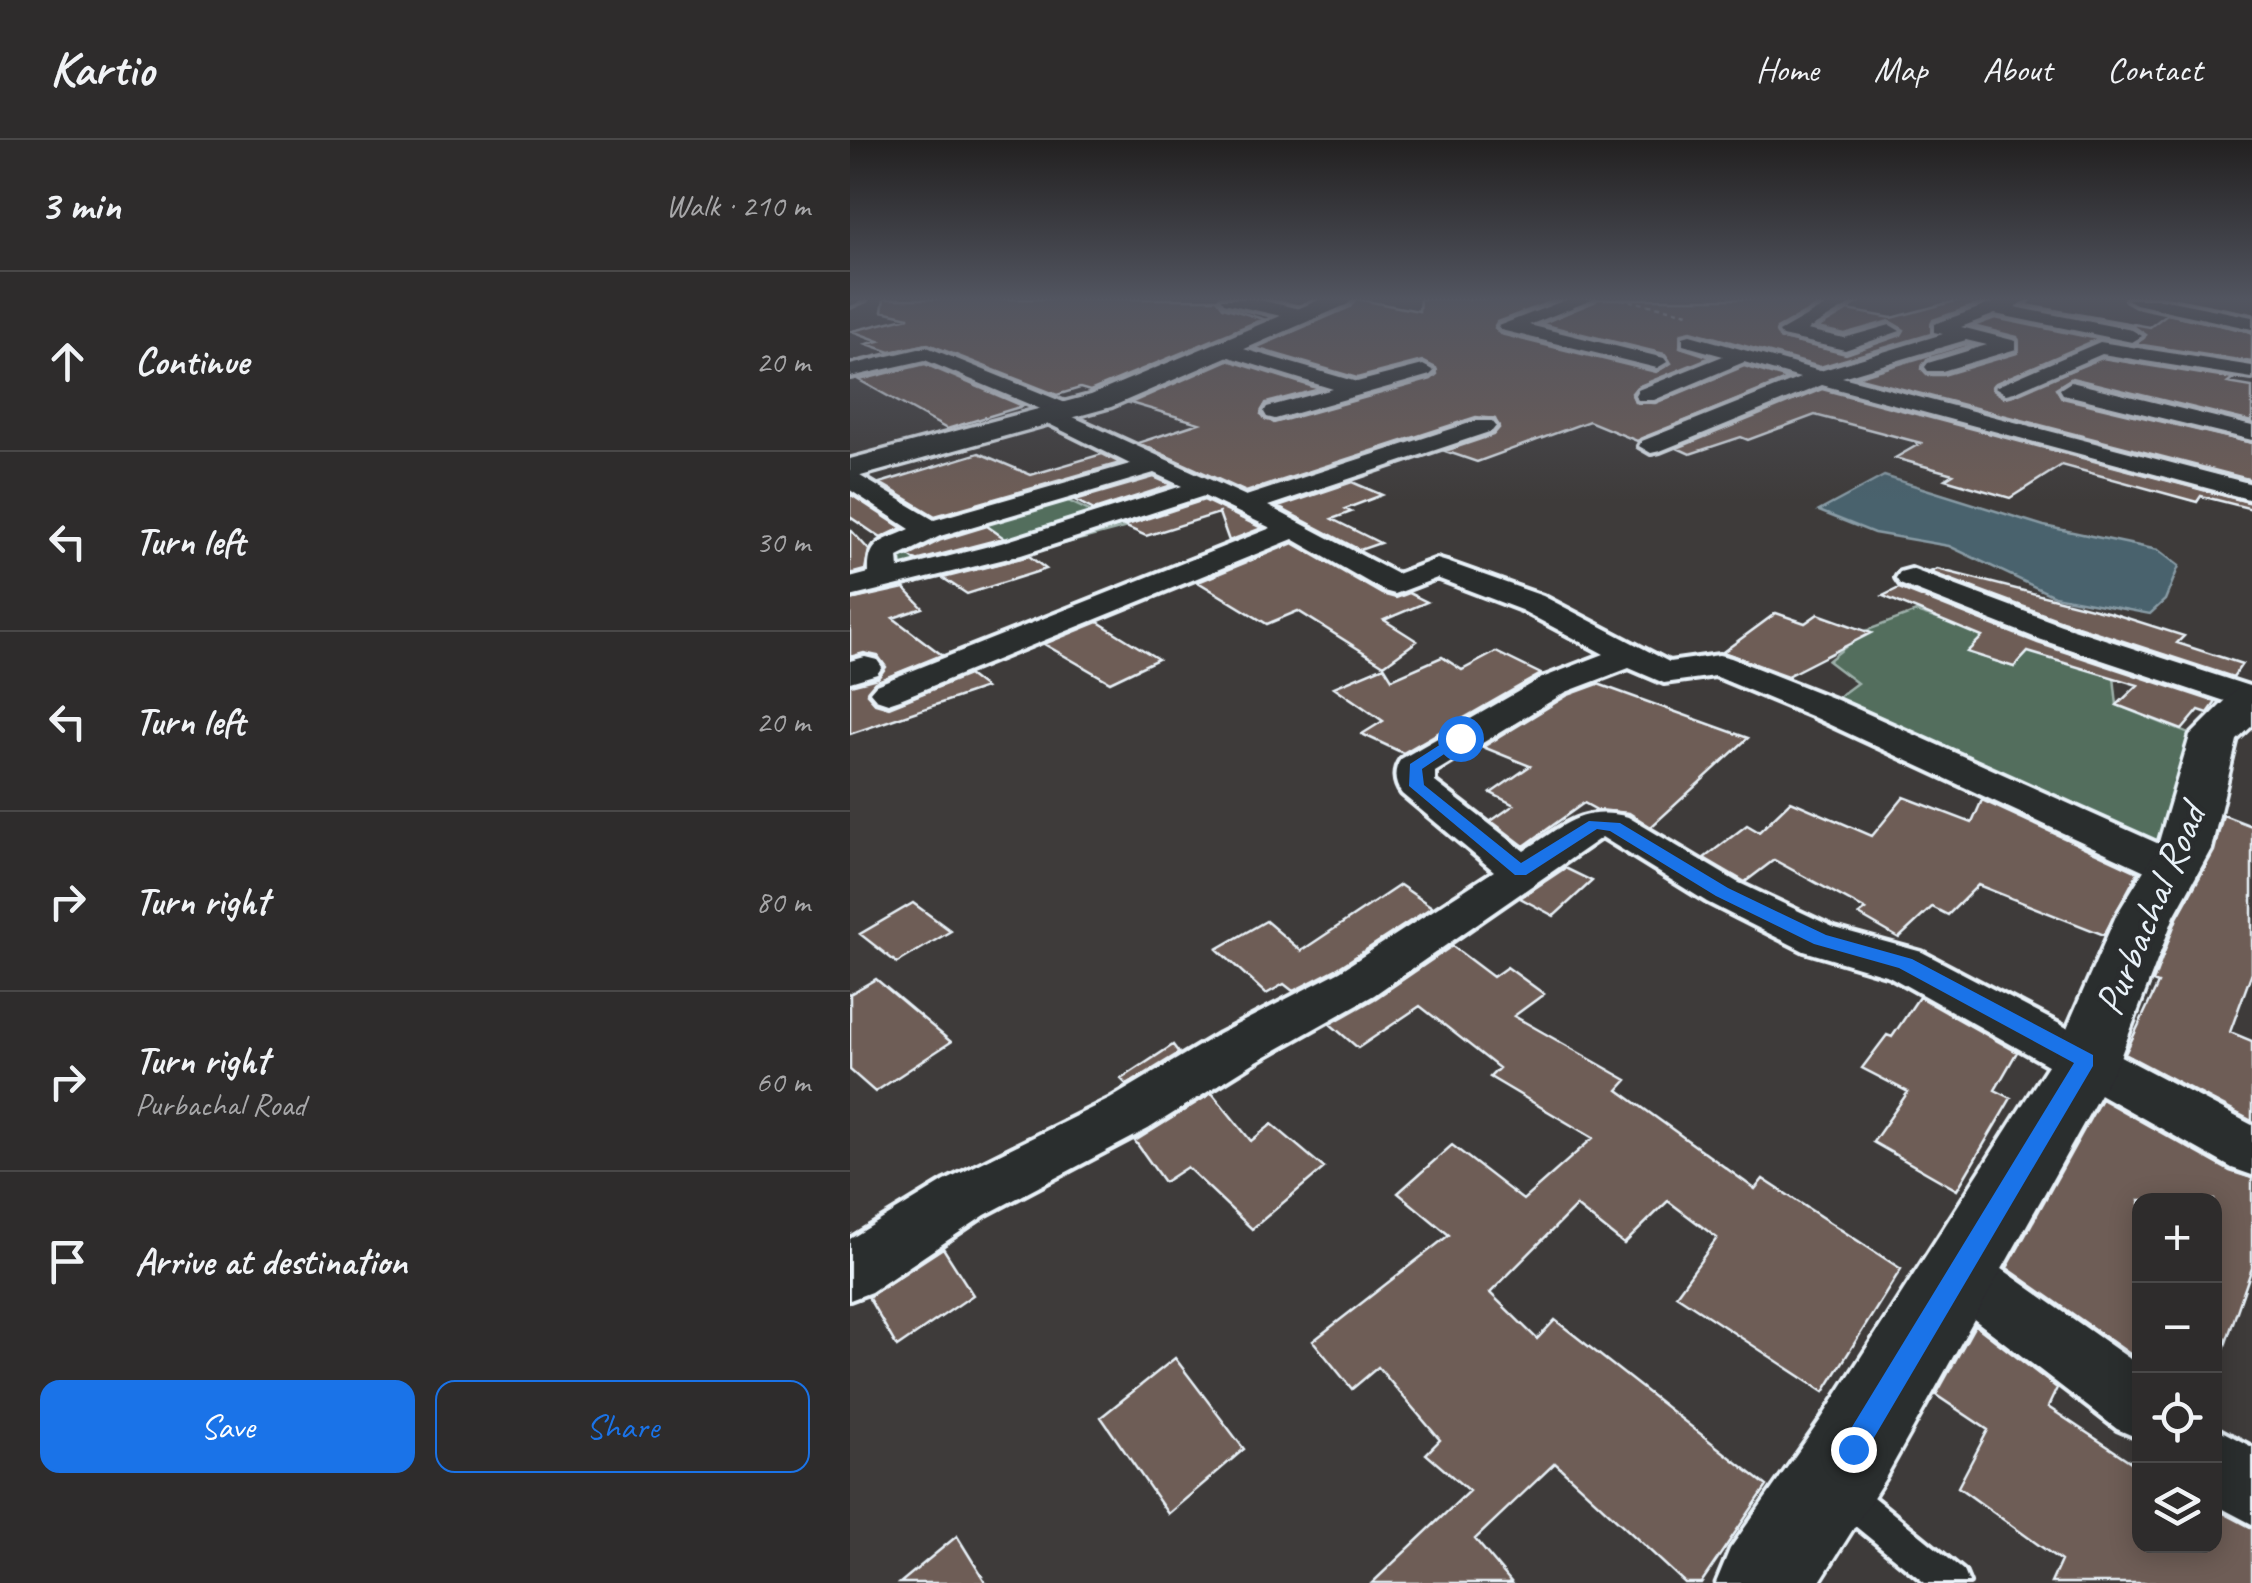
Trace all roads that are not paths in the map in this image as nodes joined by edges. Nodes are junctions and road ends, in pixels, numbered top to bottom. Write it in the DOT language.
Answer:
graph roads {
  1 [pos="954,366"];
  2 [pos="1181,366"];
  3 [pos="1283,366"];
  4 [pos="1717,366"];
  5 [pos="1779,366"];
  6 [pos="1859,366"];
  7 [pos="1941,366"];
  8 [pos="2056,366"];
  9 [pos="1423,371"];
  10 [pos="1914,375"];
  11 [pos="1821,378"];
  12 [pos="2006,387"];
  13 [pos="2071,388"];
  14 [pos="1357,389"];
  15 [pos="1646,395"];
  16 [pos="2184,396"];
  17 [pos="2252,409"];
  18 [pos="1275,412"];
  19 [pos="1057,413"];
  20 [pos="1484,426"];
  21 [pos="2252,433"];
  22 [pos="1651,446"];
  23 [pos="1154,463"];
  24 [pos="850,469"];
  25 [pos="850,478"];
  26 [pos="1210,486"];
  27 [pos="2252,492"];
  28 [pos="1245,504"];
  29 [pos="1294,529"];
  30 [pos="930,530"];
  31 [pos="884,578"];
  32 [pos="1911,578"];
  33 [pos="850,588"];
  34 [pos="1630,656"];
  35 [pos="868,677"];
  36 [pos="2252,700"];
  37 [pos="2173,867"];
  38 [pos="1520,871"];
  39 [pos="2086,1060"];
  40 [pos="2252,1152"];
  41 [pos="1957,1271"];
  42 [pos="850,1272"];
  43 [pos="2132,1400"];
  44 [pos="2217,1463"];
  45 [pos="1830,1484"];
  46 [pos="2252,1489"];
  47 [pos="1764,1583"];
  48 [pos="1952,1583"];
  1 -- 19 [label="street"];
  2 -- 19 [label="street"];
  3 -- 14 [label="street"];
  4 -- 15 [label="street"];
  5 -- 11 [label="street"];
  6 -- 11 [label="street"];
  7 -- 10 [label="street"];
  8 -- 12 [label="street"];
  9 -- 14 [label="street"];
  11 -- 22 [label="street"];
  11 -- 27 [label="street"];
  13 -- 21 [label="street"];
  14 -- 18 [label="street"];
  16 -- 17 [label="street"];
  19 -- 23 [label="street"];
  19 -- 24 [label="street"];
  20 -- 28 [label="street"];
  23 -- 26 [label="street"];
  23 -- 30 [label="street"];
  25 -- 30 [label="street"];
  26 -- 28 [label="street"];
  26 -- 31 [label="street"];
  28 -- 29 [label="street"];
  29 -- 34 [label="street"];
  29 -- 35 [label="street"];
  30 -- 31 [label="street"];
  31 -- 33 [label="street"];
  32 -- 36 [label="street"];
  34 -- 37 [label="street"];
  34 -- 38 [label="street"];
  36 -- 37 [label="street, Purbachal Road"];
  37 -- 39 [label="street, Purbachal Road"];
  38 -- 39 [label="street"];
  38 -- 42 [label="street"];
  39 -- 40 [label="street"];
  39 -- 41 [label="street, Purbachal Road"];
  41 -- 43 [label="street"];
  41 -- 45 [label="street, Purbachal Road"];
  44 -- 46 [label="street"];
  45 -- 47 [label="street, Purbachal Road"];
  45 -- 48 [label="lane"];
}
